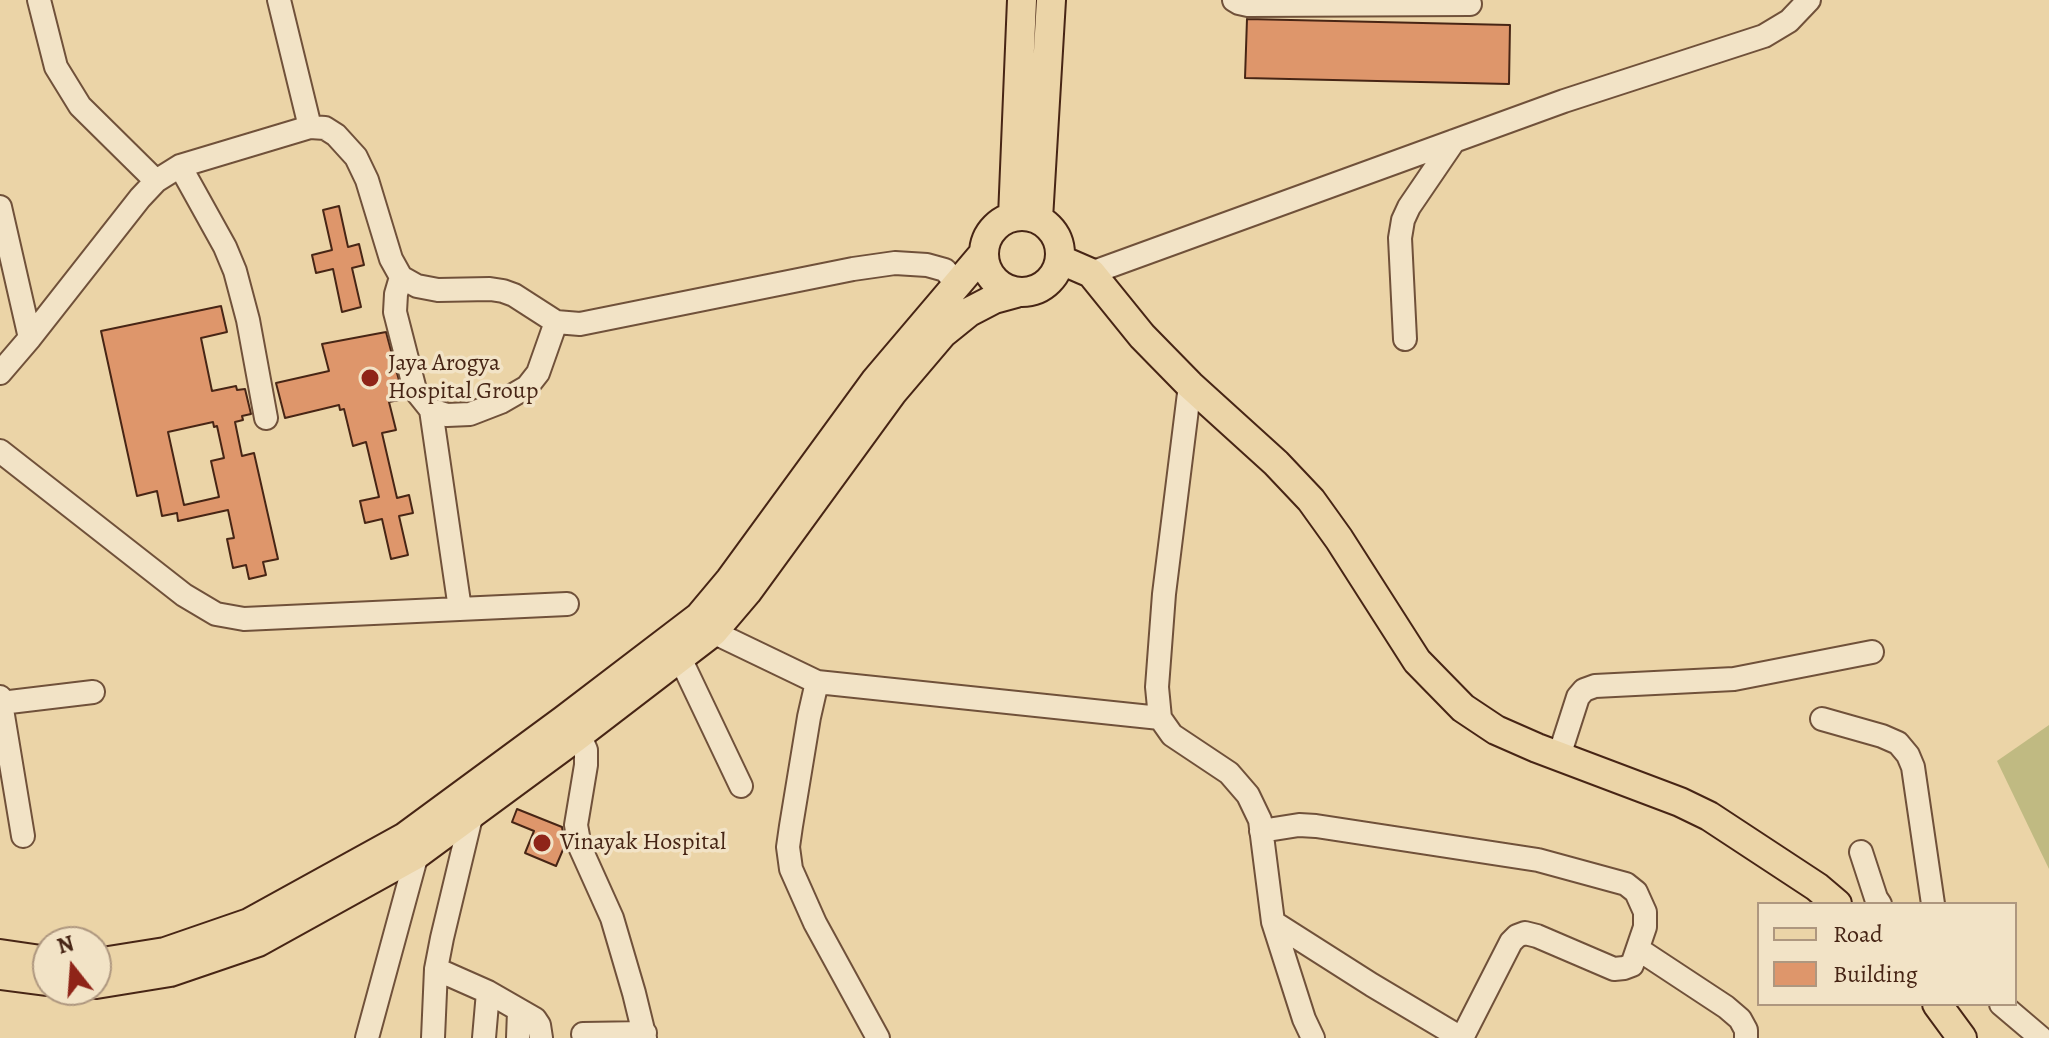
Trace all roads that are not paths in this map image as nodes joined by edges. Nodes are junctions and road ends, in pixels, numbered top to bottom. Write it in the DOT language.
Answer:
graph roads {
  1 [pos="39,0"];
  2 [pos="279,0"];
  3 [pos="1022,0"];
  4 [pos="1051,0"];
  5 [pos="1234,0"];
  6 [pos="1809,0"];
  7 [pos="1470,4"];
  8 [pos="310,127"];
  9 [pos="1454,141"];
  10 [pos="180,166"];
  11 [pos="156,181"];
  12 [pos="0,207"];
  13 [pos="1025,218"];
  14 [pos="983,254"];
  15 [pos="1061,260"];
  16 [pos="1091,273"];
  17 [pos="401,277"];
  18 [pos="958,285"];
  19 [pos="1016,293"];
  20 [pos="556,322"];
  21 [pos="30,338"];
  22 [pos="1405,339"];
  23 [pos="0,373"];
  24 [pos="1190,385"];
  25 [pos="431,410"];
  26 [pos="266,418"];
  27 [pos="0,451"];
  28 [pos="567,604"];
  29 [pos="460,609"];
  30 [pos="706,625"];
  31 [pos="1872,652"];
  32 [pos="680,658"];
  33 [pos="817,682"];
  34 [pos="93,692"];
  35 [pos="0,700"];
  36 [pos="1160,718"];
  37 [pos="1822,719"];
  38 [pos="576,737"];
  39 [pos="1559,756"];
  40 [pos="741,786"];
  41 [pos="472,813"];
  42 [pos="1261,831"];
  43 [pos="23,836"];
  44 [pos="411,846"];
  45 [pos="1861,852"];
  46 [pos="1835,902"];
  47 [pos="1879,902"];
  48 [pos="1933,902"];
  49 [pos="1273,922"];
  50 [pos="1638,949"];
  51 [pos="0,954"];
  52 [pos="32,959"];
  53 [pos="112,960"];
  54 [pos="436,969"];
  55 [pos="0,975"];
  56 [pos="32,979"];
  57 [pos="112,981"];
  58 [pos="488,992"];
  59 [pos="1938,1006"];
  60 [pos="2003,1006"];
  61 [pos="519,1011"];
  62 [pos="583,1034"];
  63 [pos="645,1035"];
  64 [pos="367,1038"];
  65 [pos="433,1038"];
  66 [pos="484,1038"];
  67 [pos="518,1038"];
  68 [pos="541,1038"];
  69 [pos="878,1038"];
  70 [pos="1313,1038"];
  71 [pos="1462,1038"];
  72 [pos="1746,1038"];
  73 [pos="1962,1038"];
  74 [pos="2041,1038"];
  1 -- 11 [label="street"];
  2 -- 8 [label="street"];
  3 -- 13 [label="main road"];
  4 -- 13 [label="main road"];
  5 -- 7 [label="street"];
  6 -- 9 [label="street"];
  8 -- 10 [label="street"];
  8 -- 17 [label="street"];
  9 -- 16 [label="street"];
  9 -- 22 [label="street"];
  10 -- 11 [label="street"];
  10 -- 26 [label="street"];
  11 -- 21 [label="street"];
  12 -- 21 [label="street"];
  13 -- 14 [label="main road"];
  13 -- 15 [label="main road"];
  14 -- 18 [label="main road"];
  14 -- 19 [label="main road"];
  15 -- 16 [label="main road"];
  15 -- 19 [label="main road"];
  16 -- 24 [label="main road"];
  17 -- 20 [label="street"];
  17 -- 25 [label="street"];
  18 -- 20 [label="street"];
  18 -- 30 [label="main road"];
  19 -- 30 [label="main road"];
  20 -- 25 [label="street"];
  21 -- 23 [label="street"];
  24 -- 36 [label="street"];
  24 -- 39 [label="main road"];
  25 -- 29 [label="street"];
  27 -- 29 [label="street"];
  28 -- 29 [label="street"];
  30 -- 32 [label="main road"];
  30 -- 33 [label="street"];
  30 -- 44 [label="main road"];
  31 -- 39 [label="street"];
  32 -- 38 [label="main road"];
  32 -- 40 [label="street"];
  33 -- 36 [label="street"];
  33 -- 69 [label="street"];
  34 -- 35 [label="street"];
  35 -- 43 [label="street"];
  36 -- 42 [label="street"];
  37 -- 48 [label="street"];
  38 -- 41 [label="main road"];
  38 -- 63 [label="street"];
  39 -- 46 [label="main road"];
  41 -- 44 [label="main road"];
  41 -- 54 [label="street"];
  42 -- 49 [label="street"];
  42 -- 50 [label="street"];
  44 -- 53 [label="main road"];
  44 -- 57 [label="main road"];
  44 -- 64 [label="street"];
  45 -- 47 [label="street"];
  49 -- 70 [label="street"];
  49 -- 71 [label="street"];
  50 -- 71 [label="street"];
  50 -- 72 [label="street"];
  51 -- 52 [label="main road"];
  54 -- 58 [label="street"];
  54 -- 65 [label="street"];
  55 -- 56 [label="main road"];
  58 -- 61 [label="street"];
  58 -- 66 [label="street"];
  59 -- 73 [label="main road"];
  60 -- 74 [label="street"];
  61 -- 67 [label="street"];
  61 -- 68 [label="street"];
  62 -- 63 [label="street"];
}
